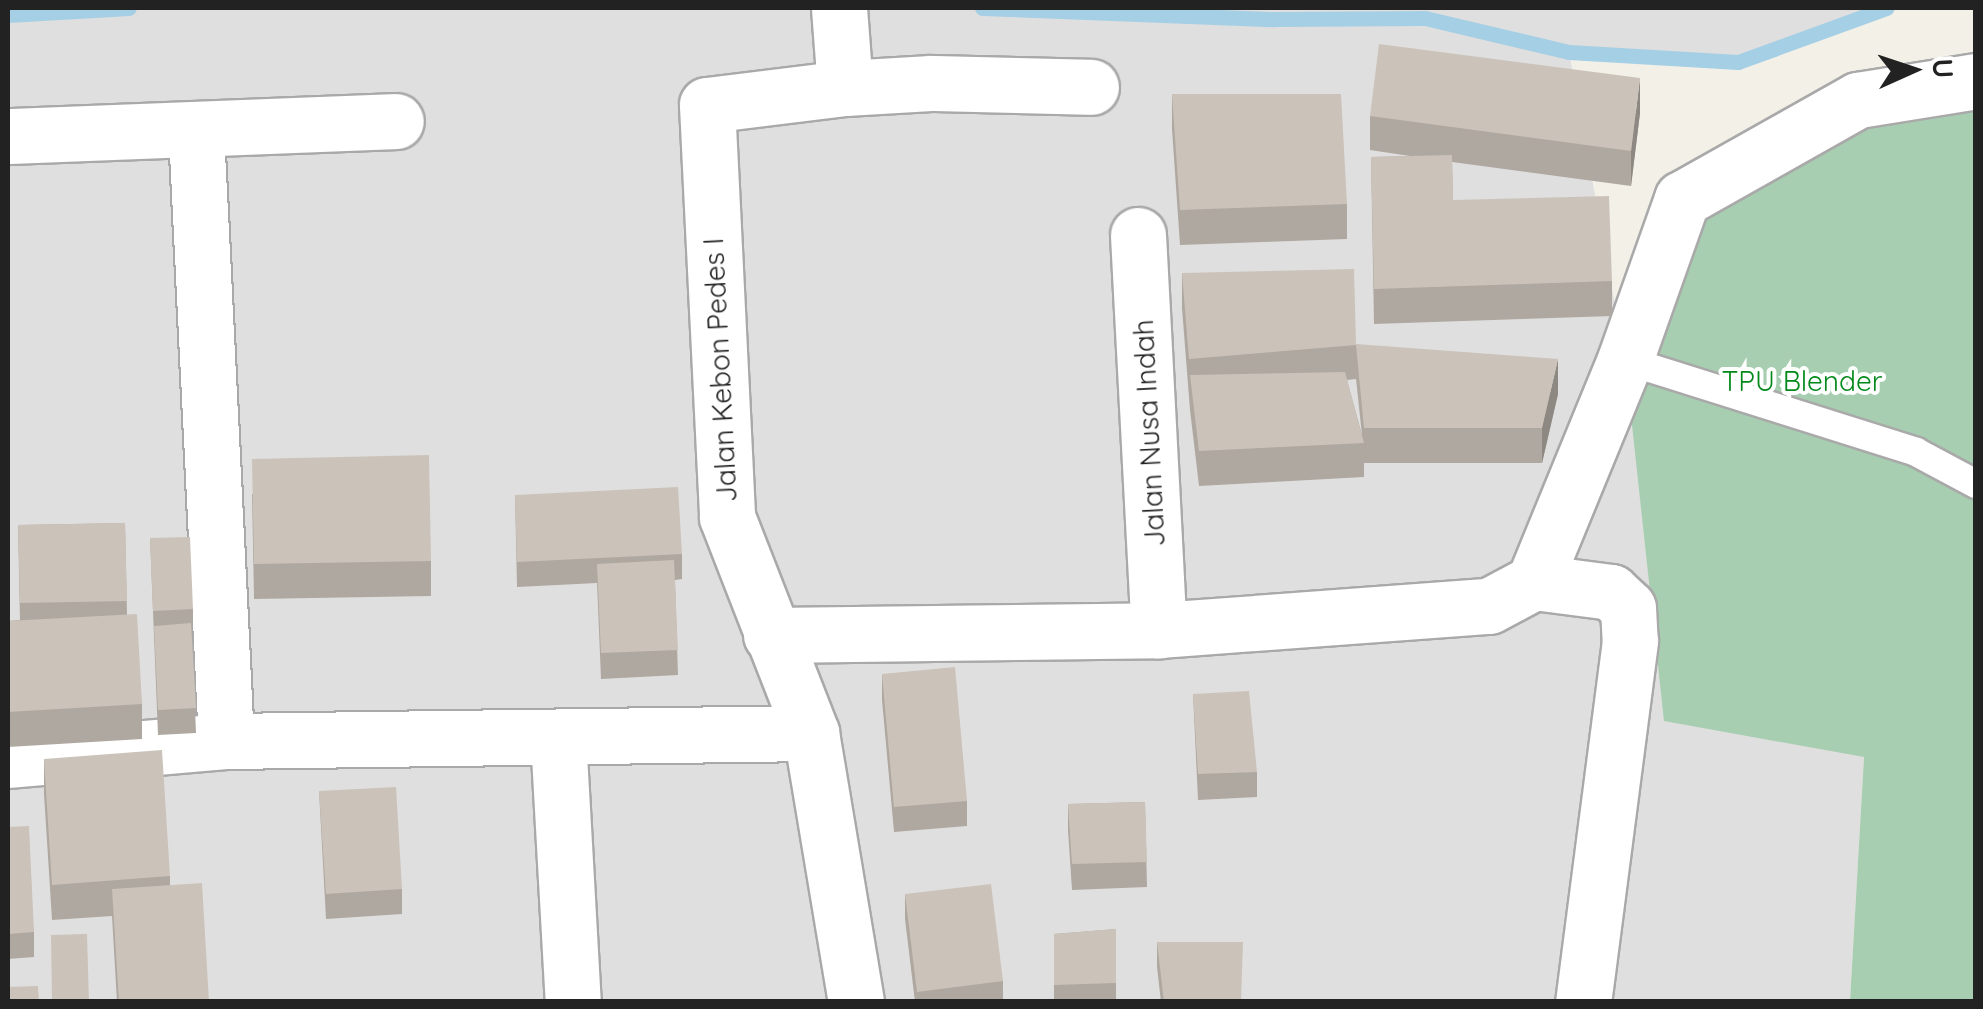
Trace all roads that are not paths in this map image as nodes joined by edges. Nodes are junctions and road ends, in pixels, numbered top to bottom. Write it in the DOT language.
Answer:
graph roads {
  1 [pos="839,15"];
  2 [pos="1976,81"];
  3 [pos="1091,87"];
  4 [pos="845,88"];
  5 [pos="396,121"];
  6 [pos="196,132"];
  7 [pos="8,136"];
  8 [pos="1138,235"];
  9 [pos="1625,360"];
  10 [pos="1976,484"];
  11 [pos="1534,582"];
  12 [pos="1159,630"];
  13 [pos="771,635"];
  14 [pos="811,733"];
  15 [pos="558,737"];
  16 [pos="226,741"];
  17 [pos="8,760"];
  18 [pos="573,1002"];
  19 [pos="856,1002"];
  20 [pos="1582,1002"];
  1 -- 4 [label="street"];
  2 -- 9 [label="street"];
  3 -- 4 [label="street"];
  4 -- 13 [label="street, Jalan Kebon Pedes I"];
  5 -- 6 [label="street"];
  6 -- 7 [label="street"];
  6 -- 16 [label="street"];
  8 -- 12 [label="street, Jalan Nusa Indah"];
  9 -- 10 [label="lane"];
  9 -- 11 [label="street"];
  11 -- 12 [label="street"];
  11 -- 20 [label="street"];
  12 -- 13 [label="street"];
  13 -- 14 [label="street, Jalan Kebon Pedes I"];
  14 -- 15 [label="street"];
  14 -- 19 [label="street, Jalan Kebon Pedes I"];
  15 -- 16 [label="street"];
  15 -- 18 [label="street"];
  16 -- 17 [label="street"];
}
